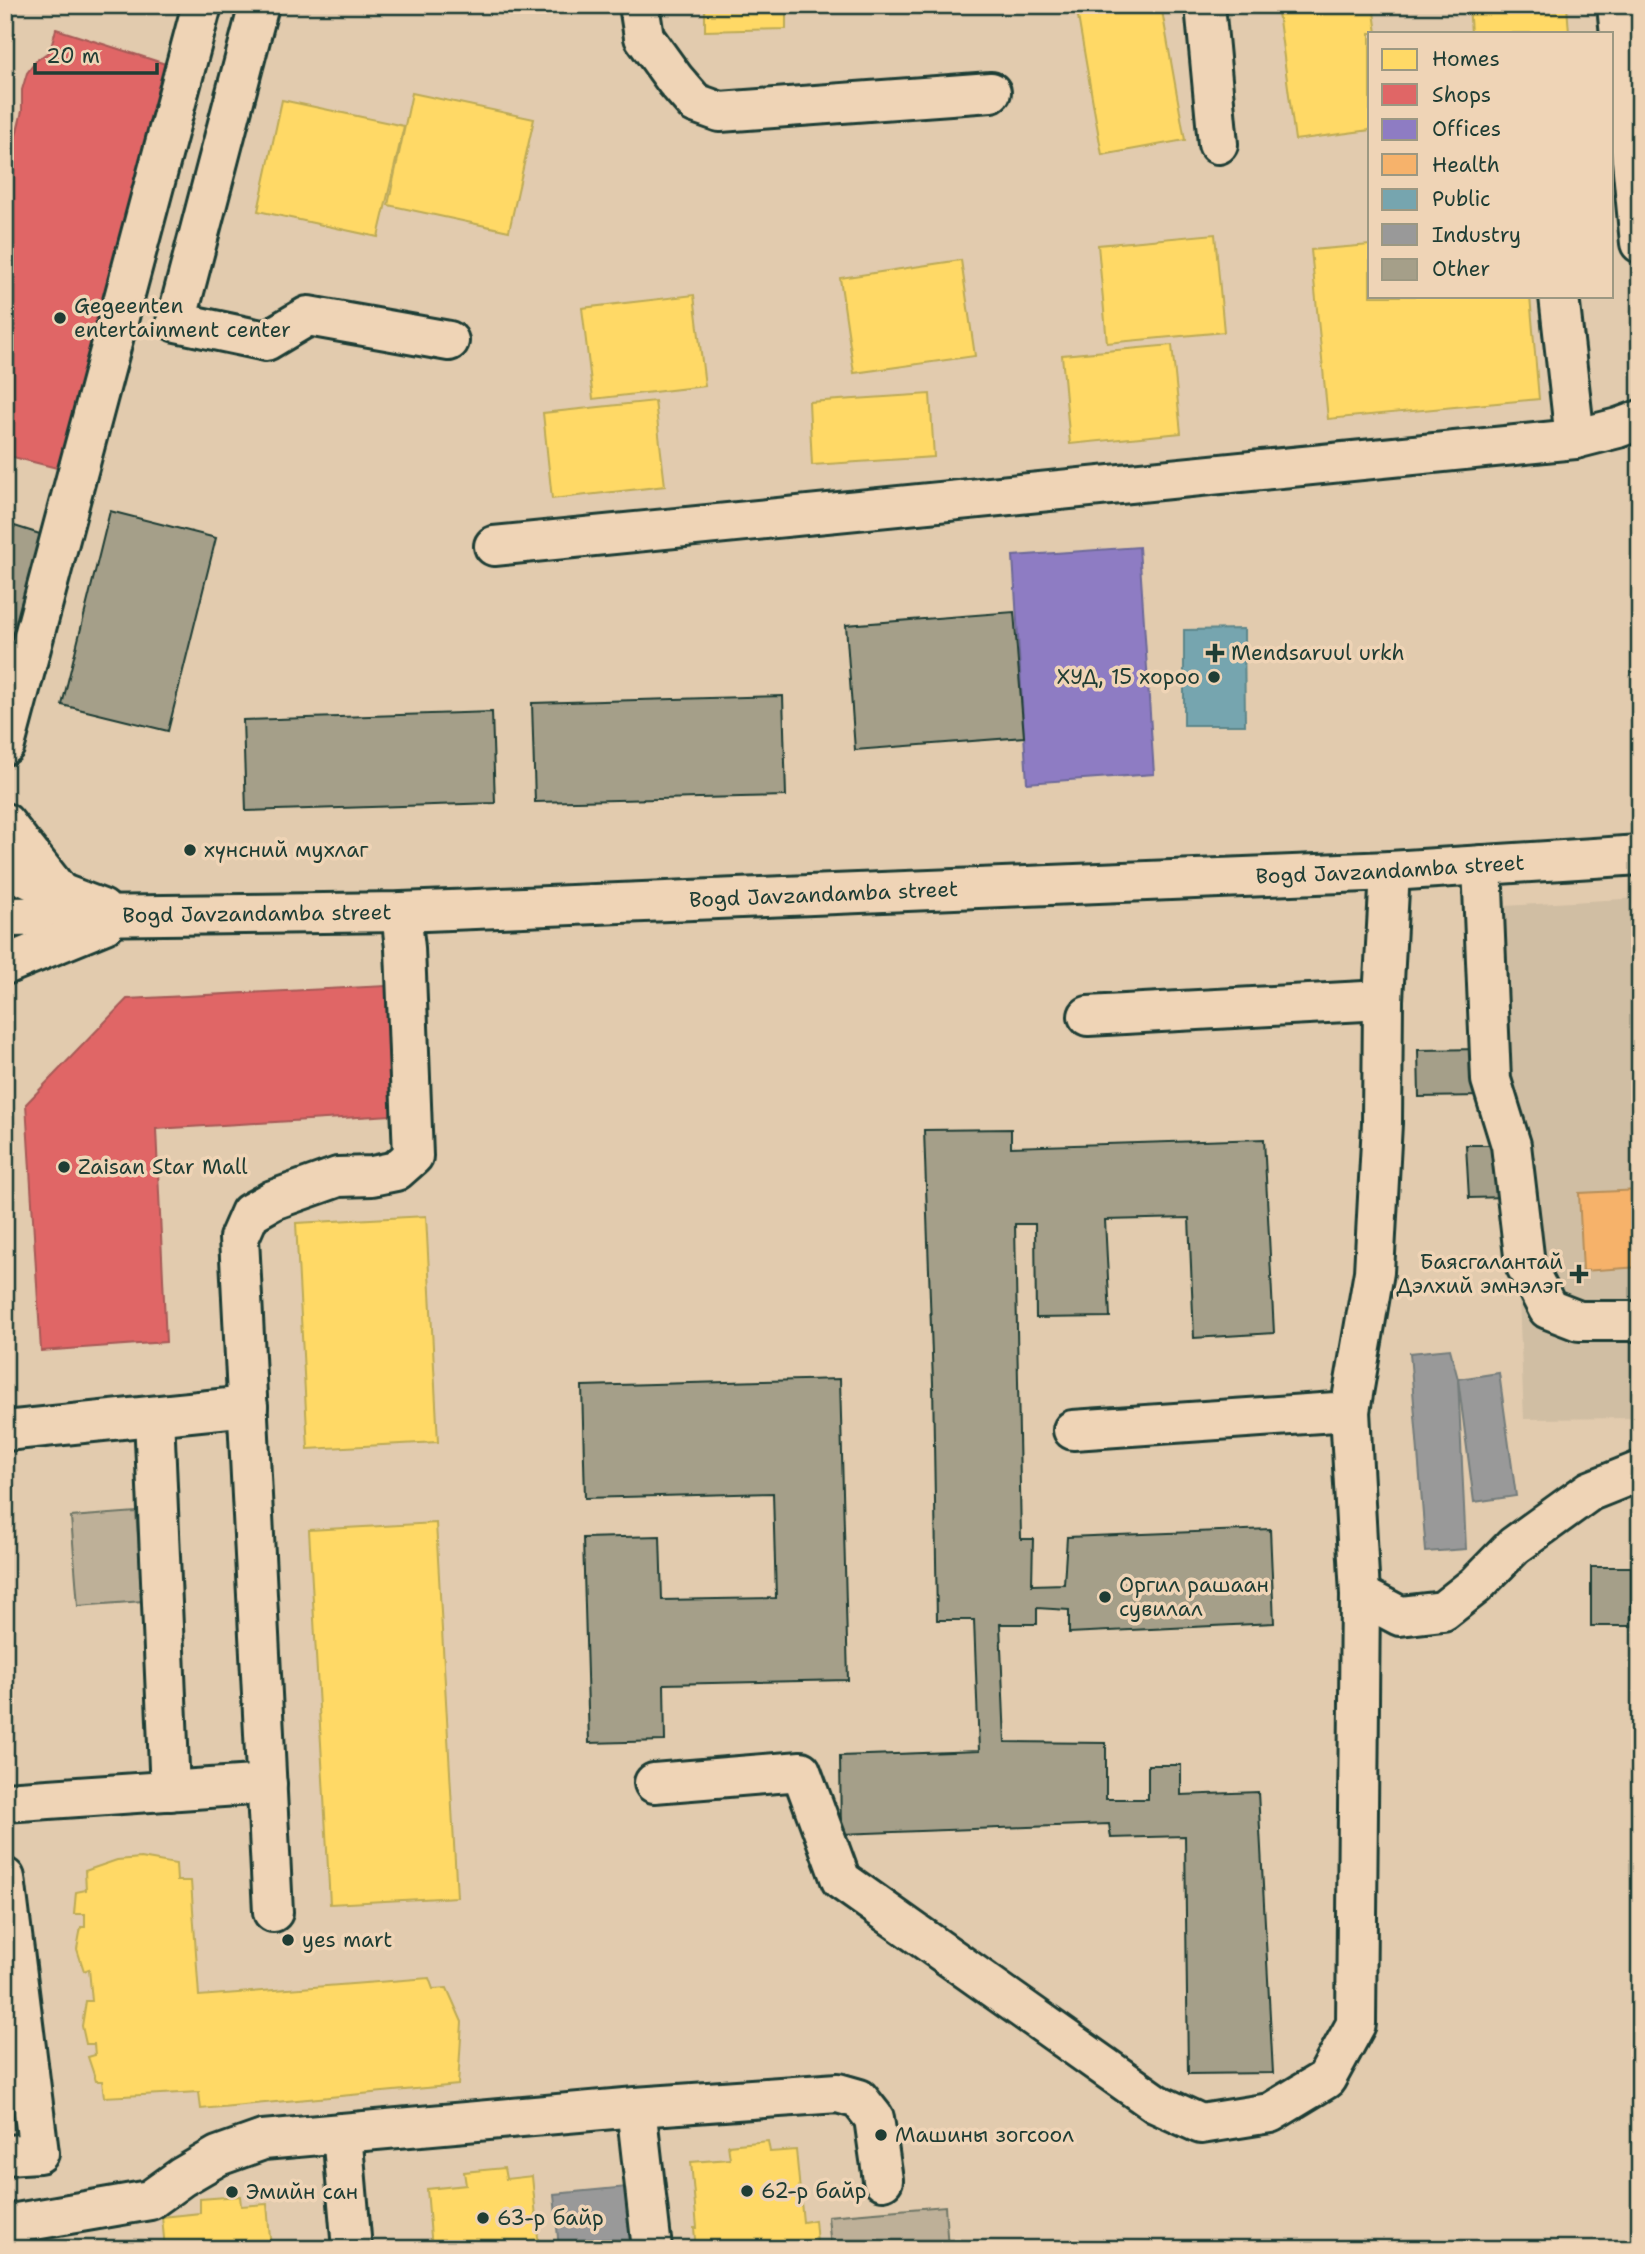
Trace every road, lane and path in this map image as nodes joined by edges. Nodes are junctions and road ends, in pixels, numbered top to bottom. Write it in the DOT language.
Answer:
graph roads {
  1 [pos="202,5"];
  2 [pos="259,5"];
  3 [pos="639,5"];
  4 [pos="1205,5"];
  5 [pos="1617,5"];
  6 [pos="991,92"];
  7 [pos="1218,144"];
  8 [pos="1640,243"];
  9 [pos="1559,298"];
  10 [pos="449,341"];
  11 [pos="1640,420"];
  12 [pos="1575,439"];
  13 [pos="494,546"];
  14 [pos="5,745"];
  15 [pos="5,823"];
  16 [pos="1640,855"];
  17 [pos="1482,866"];
  18 [pos="5,867"];
  19 [pos="1390,871"];
  20 [pos="60,893"];
  21 [pos="401,912"];
  22 [pos="5,917"];
  23 [pos="123,917"];
  24 [pos="5,965"];
  25 [pos="1383,1000"];
  26 [pos="1088,1016"];
  27 [pos="1640,1321"];
  28 [pos="248,1406"];
  29 [pos="1350,1411"];
  30 [pos="153,1416"];
  31 [pos="1073,1430"];
  32 [pos="5,1431"];
  33 [pos="1640,1471"];
  34 [pos="1360,1595"];
  35 [pos="654,1783"];
  36 [pos="267,1784"];
  37 [pos="170,1791"];
  38 [pos="5,1802"];
  39 [pos="5,1878"];
  40 [pos="273,1912"];
  41 [pos="12,1986"];
  42 [pos="636,2107"];
  43 [pos="342,2133"];
  44 [pos="5,2155"];
  45 [pos="883,2180"];
  46 [pos="5,2225"];
  47 [pos="352,2249"];
  48 [pos="652,2249"];
  1 -- 14 [label="street"];
  2 -- 10 [label="street"];
  3 -- 6 [label="street"];
  4 -- 7 [label="street"];
  5 -- 8 [label="street"];
  9 -- 12 [label="street"];
  11 -- 12 [label="street"];
  12 -- 13 [label="street"];
  15 -- 20 [label="street"];
  16 -- 17 [label="street, Bogd Javzandamba street"];
  17 -- 19 [label="street, Bogd Javzandamba street"];
  17 -- 27 [label="street"];
  18 -- 20 [label="street"];
  19 -- 21 [label="street, Bogd Javzandamba street"];
  19 -- 25 [label="street"];
  20 -- 23 [label="street"];
  21 -- 23 [label="street, Bogd Javzandamba street"];
  21 -- 28 [label="street"];
  22 -- 23 [label="street, Bogd Javzandamba street"];
  23 -- 24 [label="street"];
  25 -- 26 [label="street"];
  25 -- 29 [label="street"];
  28 -- 30 [label="street"];
  28 -- 36 [label="street"];
  29 -- 31 [label="street"];
  29 -- 34 [label="street"];
  30 -- 32 [label="street"];
  30 -- 37 [label="street"];
  33 -- 34 [label="street"];
  34 -- 35 [label="street"];
  36 -- 37 [label="street"];
  36 -- 40 [label="street"];
  37 -- 38 [label="street"];
  39 -- 41 [label="street"];
  41 -- 44 [label="street"];
  42 -- 43 [label="street"];
  42 -- 45 [label="street"];
  42 -- 48 [label="street"];
  43 -- 46 [label="street"];
  43 -- 47 [label="street"];
}
